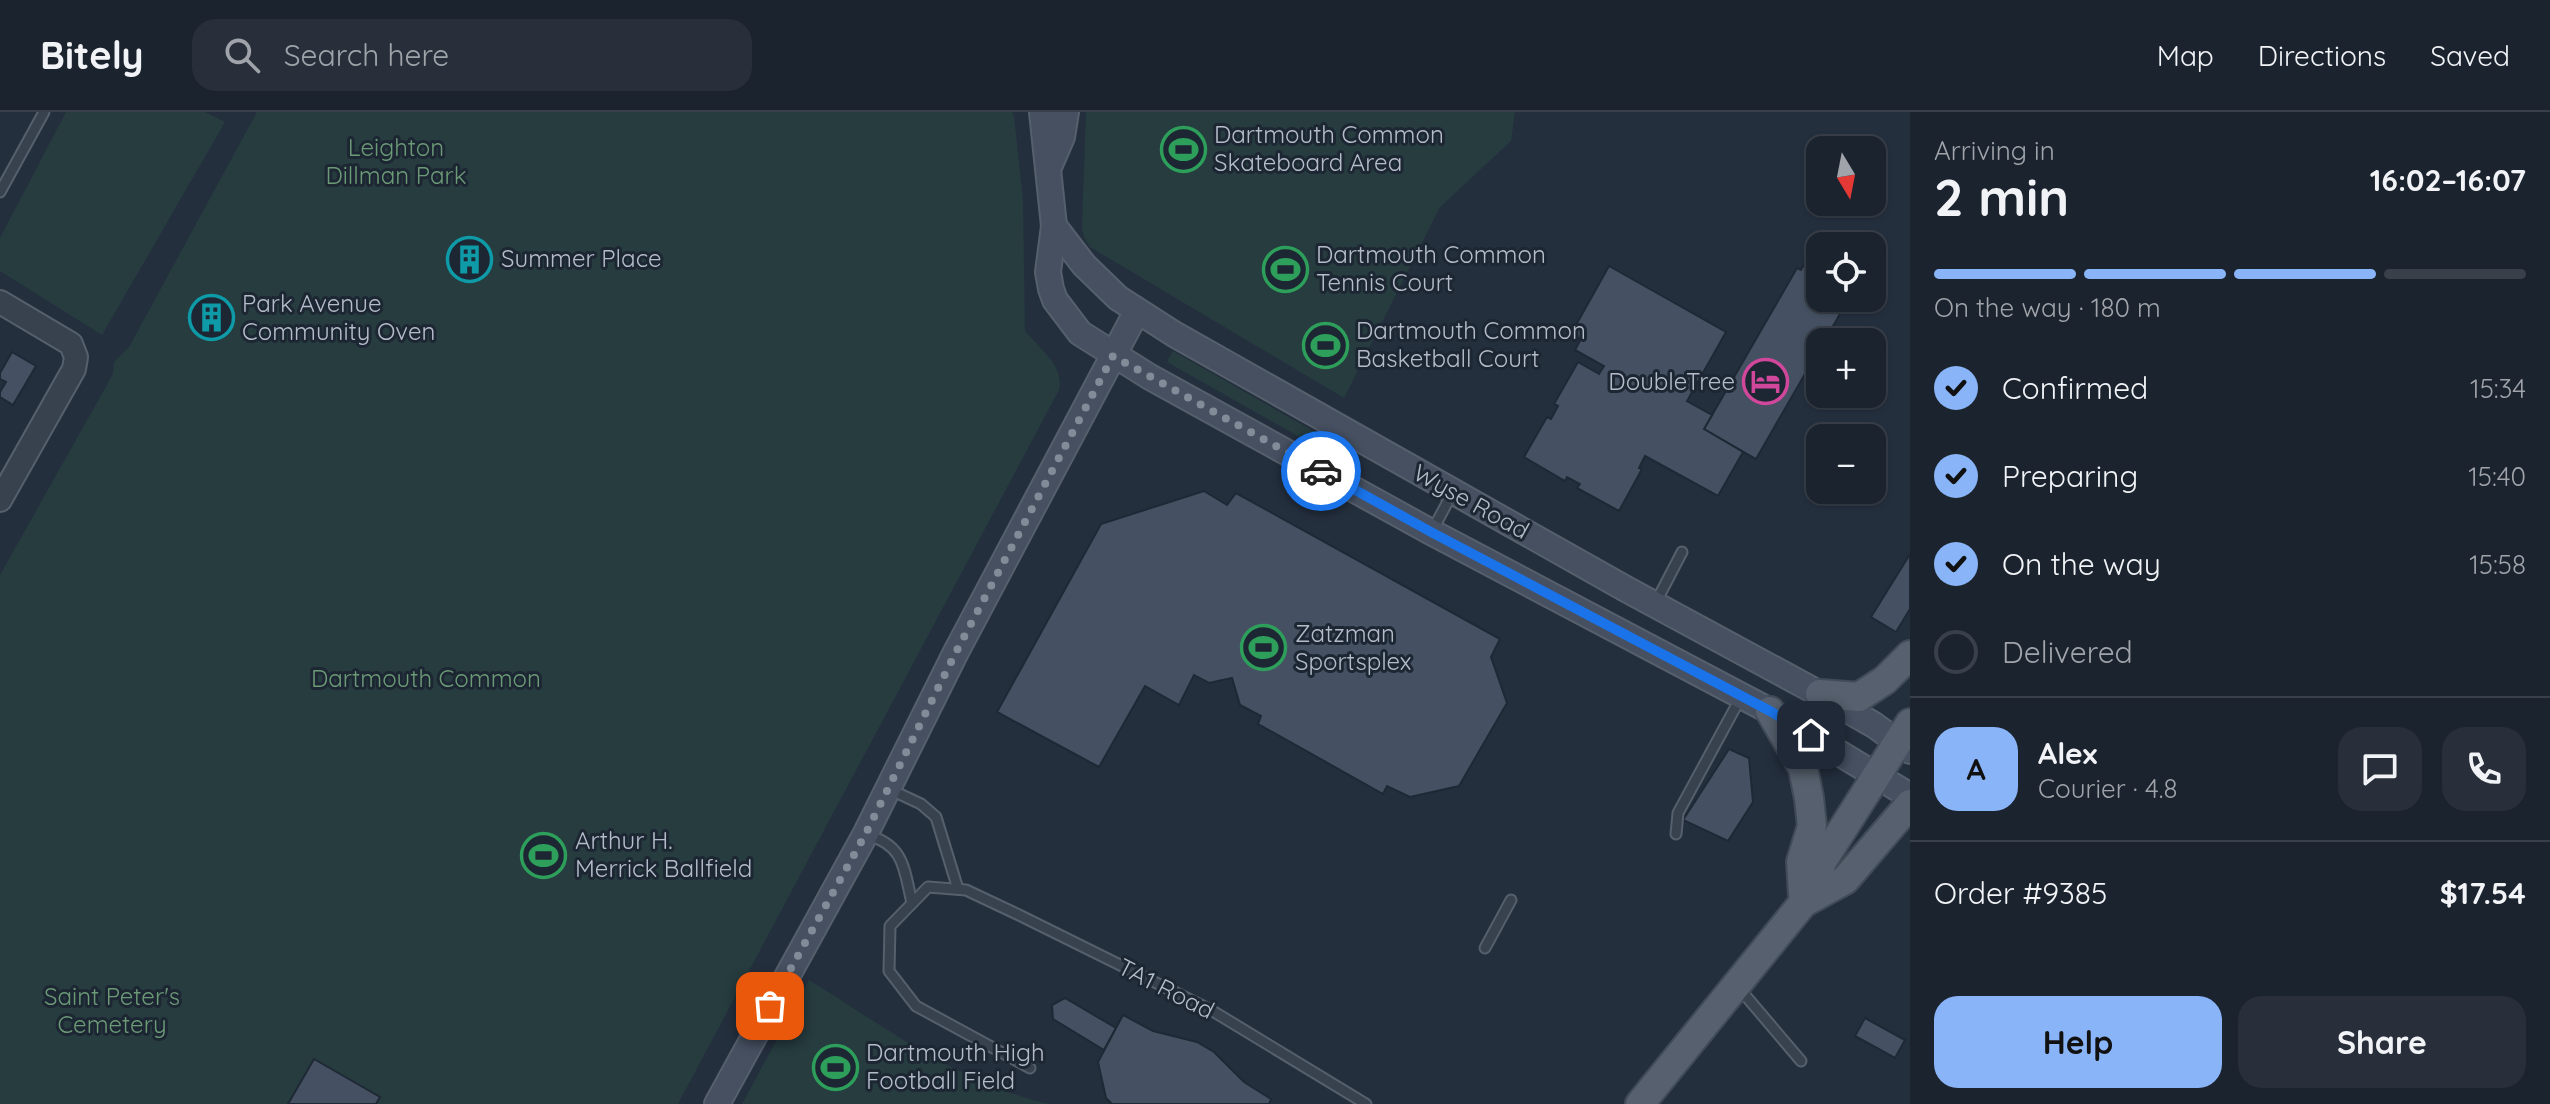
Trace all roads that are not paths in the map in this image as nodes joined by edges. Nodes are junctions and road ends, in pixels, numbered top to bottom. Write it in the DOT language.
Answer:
graph roads {
  1 [pos="44,112"];
  2 [pos="1026,112"];
  3 [pos="1042,112"];
  4 [pos="1066,112"];
  5 [pos="1047,173"];
  6 [pos="0,192"];
  7 [pos="1054,226"];
  8 [pos="0,302"];
  9 [pos="1137,311"];
  10 [pos="1113,356"];
  11 [pos="1453,492"];
  12 [pos="0,500"];
  13 [pos="1431,532"];
  14 [pos="1682,552"];
  15 [pos="1654,604"];
  16 [pos="1910,655"];
  17 [pos="1820,694"];
  18 [pos="1742,696"];
  19 [pos="1770,711"];
  20 [pos="1906,738"];
  21 [pos="1878,776"];
  22 [pos="888,789"];
  23 [pos="1910,796"];
  24 [pos="1910,804"];
  25 [pos="1676,834"];
  26 [pos="865,835"];
  27 [pos="958,889"];
  28 [pos="1511,900"];
  29 [pos="912,903"];
  30 [pos="1803,903"];
  31 [pos="1485,948"];
  32 [pos="1737,986"];
  33 [pos="1801,1061"];
  34 [pos="1030,1068"];
  35 [pos="717,1104"];
  36 [pos="1366,1104"];
  37 [pos="1640,1104"];
  1 -- 6 [label="lane"];
  2 -- 5 [label="main road"];
  3 -- 5 [label="main road, Wyse Road"];
  4 -- 5 [label="main road"];
  5 -- 7 [label="main road, Wyse Road"];
  7 -- 9 [label="main road, Wyse Road"];
  7 -- 10 [label="main road, Wyse Road"];
  8 -- 12 [label="street"];
  9 -- 10 [label="main road"];
  9 -- 11 [label="main road, Wyse Road"];
  10 -- 13 [label="main road, Wyse Road"];
  10 -- 22 [label="main road"];
  11 -- 13 [label="lane"];
  11 -- 15 [label="main road, Wyse Road"];
  13 -- 18 [label="main road, Wyse Road"];
  14 -- 15 [label="lane"];
  15 -- 17 [label="main road, Wyse Road"];
  16 -- 17 [label="main road"];
  17 -- 20 [label="main road, Wyse Road"];
  18 -- 19 [label="main road, Wyse Road"];
  18 -- 25 [label="lane"];
  19 -- 21 [label="main road, Wyse Road"];
  19 -- 30 [label="main road"];
  20 -- 21 [label="main road"];
  21 -- 23 [label="main road, Wyse Road"];
  21 -- 30 [label="main road"];
  22 -- 26 [label="main road"];
  22 -- 27 [label="lane"];
  24 -- 30 [label="main road"];
  26 -- 29 [label="lane"];
  26 -- 35 [label="main road"];
  27 -- 29 [label="lane, TA1 Road"];
  27 -- 36 [label="lane, TA1 Road"];
  28 -- 31 [label="lane"];
  29 -- 34 [label="lane"];
  30 -- 32 [label="main road"];
  32 -- 33 [label="lane"];
  32 -- 37 [label="main road"];
}
